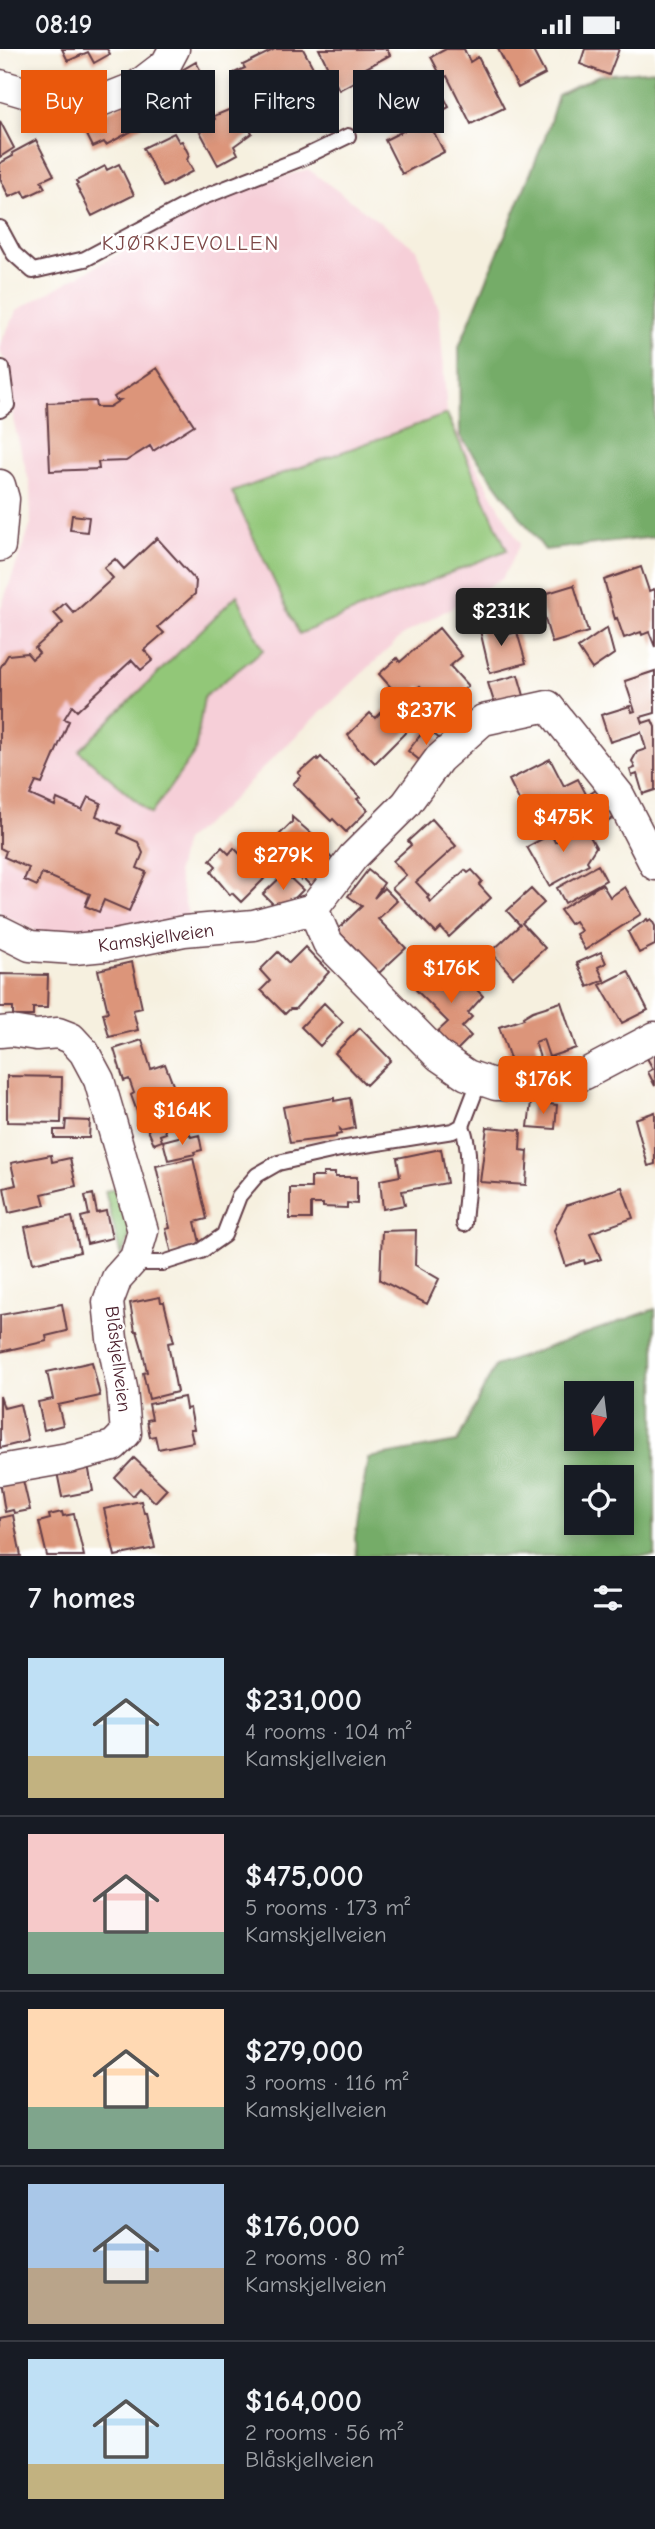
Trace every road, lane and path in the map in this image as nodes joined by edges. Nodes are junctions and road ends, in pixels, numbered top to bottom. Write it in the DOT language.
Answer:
graph roads {
  1 [pos="174,49"];
  2 [pos="0,85"];
  3 [pos="348,136"];
  4 [pos="0,228"];
  5 [pos="2,369"];
  6 [pos="0,410"];
  7 [pos="0,485"];
  8 [pos="0,546"];
  9 [pos="655,865"];
  10 [pos="313,909"];
  11 [pos="0,931"];
  12 [pos="0,1032"];
  13 [pos="655,1037"];
  14 [pos="480,1079"];
  15 [pos="462,1126"];
  16 [pos="464,1224"];
  17 [pos="131,1263"];
  18 [pos="0,1470"];
  1 -- 2 [label="street"];
  3 -- 4 [label="lane"];
  5 -- 6 [label="lane"];
  7 -- 8 [label="street"];
  9 -- 10 [label="street"];
  10 -- 11 [label="street, Kamskjellveien"];
  10 -- 14 [label="street"];
  12 -- 17 [label="street, Blåskjellveien"];
  13 -- 14 [label="street"];
  14 -- 15 [label="lane"];
  15 -- 16 [label="lane"];
  15 -- 17 [label="lane"];
  17 -- 18 [label="street, Blåskjellveien"];
}
